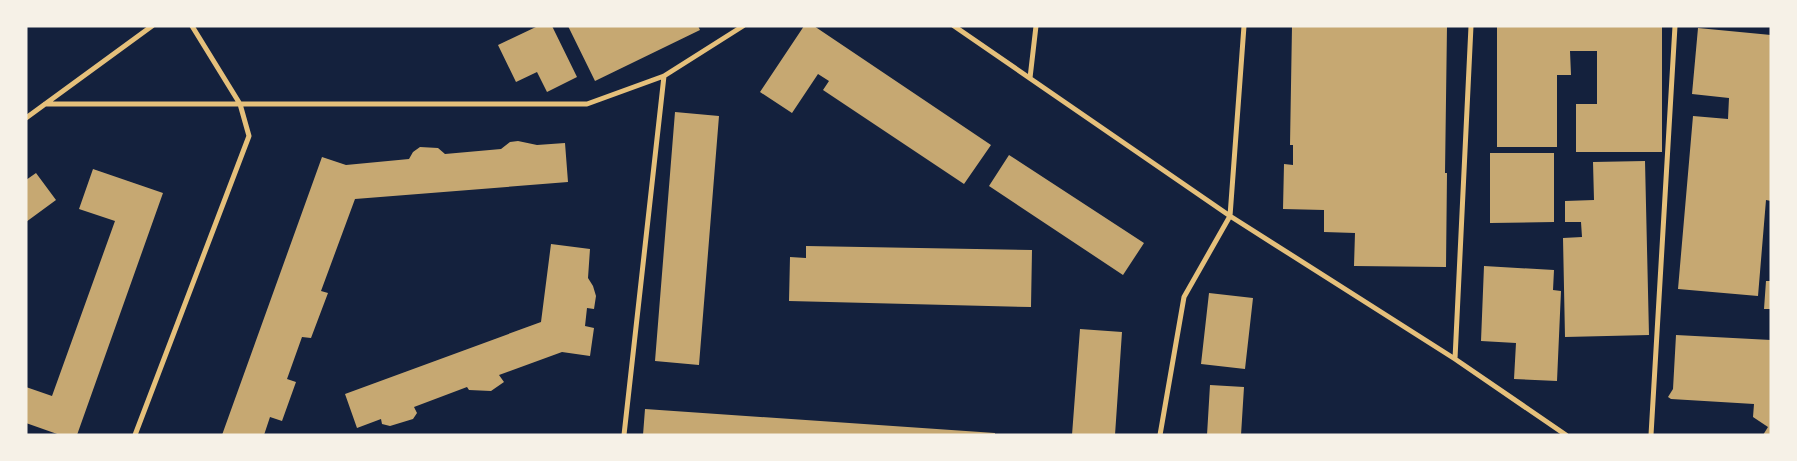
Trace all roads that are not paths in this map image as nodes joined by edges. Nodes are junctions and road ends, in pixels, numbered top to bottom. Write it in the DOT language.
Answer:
graph roads {
  1 [pos="152,26"];
  2 [pos="192,26"];
  3 [pos="743,26"];
  4 [pos="954,26"];
  5 [pos="1036,26"];
  6 [pos="1244,26"];
  7 [pos="1471,26"];
  8 [pos="1674,26"];
  9 [pos="664,76"];
  10 [pos="1030,78"];
  11 [pos="45,104"];
  12 [pos="240,104"];
  13 [pos="26,118"];
  14 [pos="1230,216"];
  15 [pos="1456,359"];
  16 [pos="135,435"];
  17 [pos="624,435"];
  18 [pos="1160,435"];
  19 [pos="1566,435"];
  20 [pos="1651,435"];
  1 -- 11 [label="street"];
  2 -- 12 [label="street"];
  3 -- 9 [label="street"];
  4 -- 10 [label="street"];
  5 -- 10 [label="street"];
  6 -- 14 [label="street"];
  7 -- 15 [label="street"];
  8 -- 20 [label="street"];
  9 -- 12 [label="street"];
  9 -- 17 [label="street"];
  10 -- 14 [label="street"];
  11 -- 12 [label="street"];
  11 -- 13 [label="street"];
  12 -- 16 [label="street"];
  14 -- 15 [label="street"];
  14 -- 18 [label="street"];
  15 -- 19 [label="street"];
}
